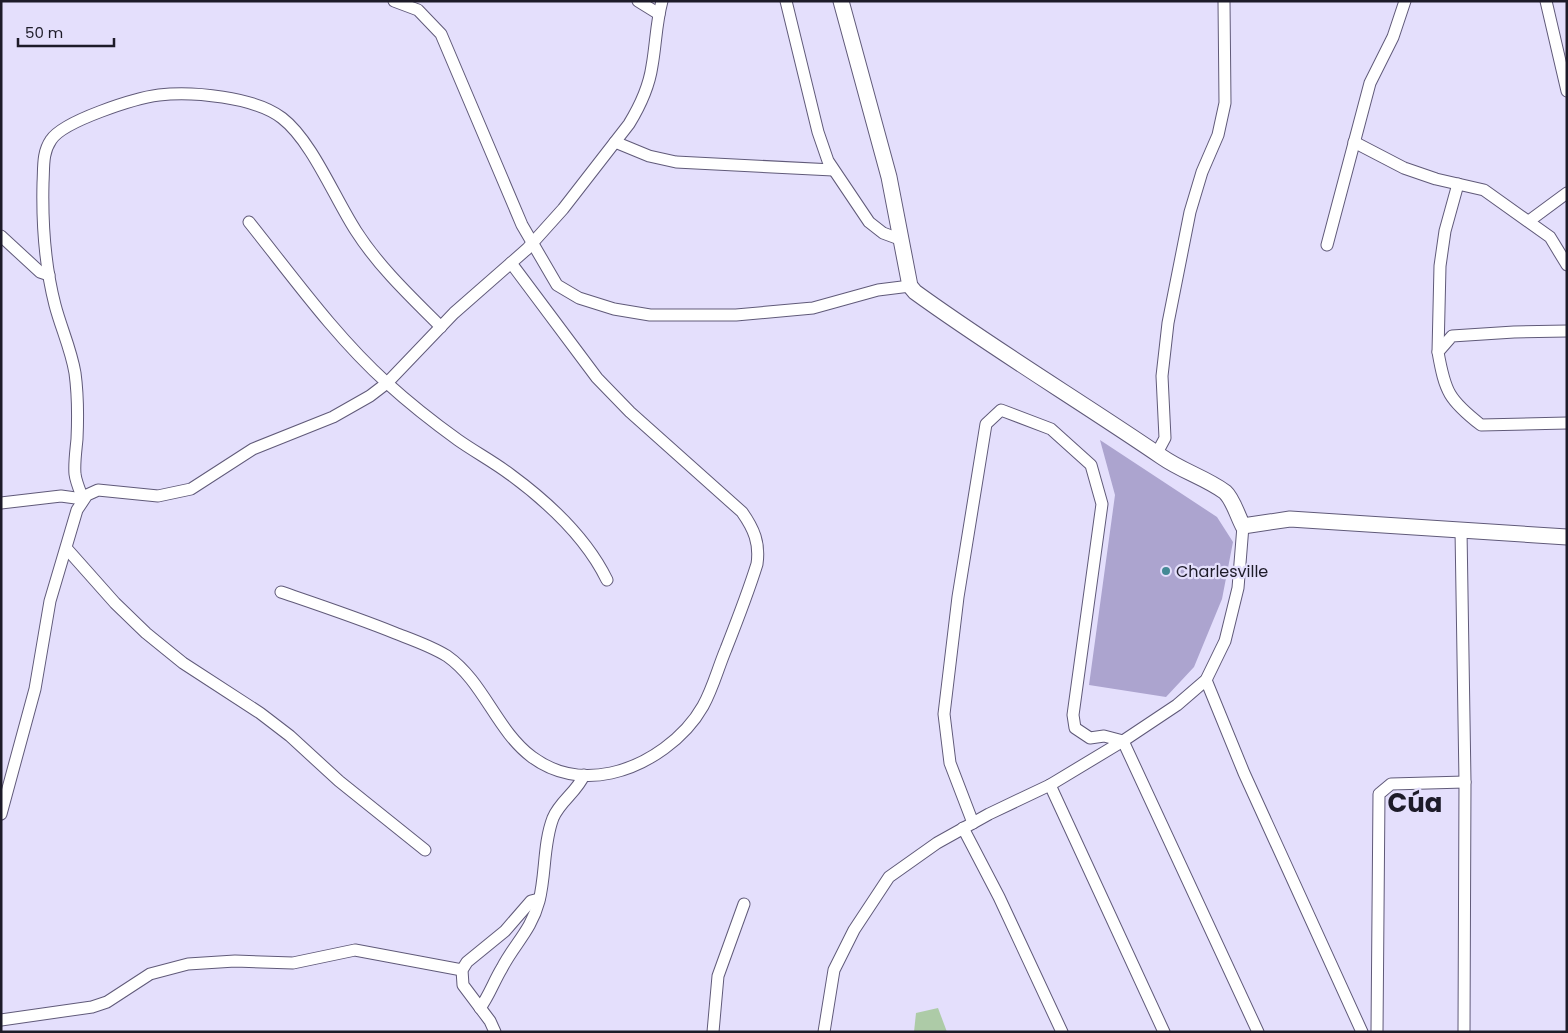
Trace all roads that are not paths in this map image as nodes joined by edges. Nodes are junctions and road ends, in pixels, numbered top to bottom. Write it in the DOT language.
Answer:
graph roads {
  1 [pos="394,1"];
  2 [pos="638,1"];
  3 [pos="662,1"];
  4 [pos="786,1"];
  5 [pos="841,1"];
  6 [pos="1224,1"];
  7 [pos="1405,1"];
  8 [pos="1546,1"];
  9 [pos="659,14"];
  10 [pos="1567,91"];
  11 [pos="615,142"];
  12 [pos="1354,142"];
  13 [pos="833,170"];
  14 [pos="1458,184"];
  15 [pos="1567,193"];
  16 [pos="1529,221"];
  17 [pos="249,222"];
  18 [pos="1,236"];
  19 [pos="902,240"];
  20 [pos="532,244"];
  21 [pos="1327,245"];
  22 [pos="512,263"];
  23 [pos="1567,265"];
  24 [pos="49,275"];
  25 [pos="910,286"];
  26 [pos="440,327"];
  27 [pos="1567,331"];
  28 [pos="1438,352"];
  29 [pos="387,383"];
  30 [pos="1567,423"];
  31 [pos="1157,453"];
  32 [pos="83,499"];
  33 [pos="1,503"];
  34 [pos="1243,526"];
  35 [pos="1461,530"];
  36 [pos="1567,537"];
  37 [pos="67,549"];
  38 [pos="607,580"];
  39 [pos="281,592"];
  40 [pos="1206,680"];
  41 [pos="1123,741"];
  42 [pos="584,775"];
  43 [pos="1465,782"];
  44 [pos="1050,785"];
  45 [pos="1,814"];
  46 [pos="968,825"];
  47 [pos="425,850"];
  48 [pos="539,899"];
  49 [pos="744,904"];
  50 [pos="462,970"];
  51 [pos="480,1008"];
  52 [pos="1,1020"];
  53 [pos="495,1032"];
  54 [pos="713,1032"];
  55 [pos="824,1032"];
  56 [pos="1062,1032"];
  57 [pos="1164,1032"];
  58 [pos="1258,1032"];
  59 [pos="1362,1032"];
  60 [pos="1377,1032"];
  61 [pos="1464,1032"];
  1 -- 20 [label="street"];
  2 -- 9 [label="street"];
  3 -- 9 [label="street"];
  4 -- 13 [label="street"];
  5 -- 19 [label="street"];
  6 -- 31 [label="street"];
  7 -- 12 [label="street"];
  8 -- 10 [label="street"];
  9 -- 11 [label="street"];
  11 -- 13 [label="street"];
  11 -- 20 [label="street"];
  12 -- 14 [label="street"];
  12 -- 21 [label="street"];
  13 -- 19 [label="street"];
  14 -- 16 [label="street"];
  14 -- 28 [label="street"];
  15 -- 16 [label="street"];
  16 -- 23 [label="street"];
  17 -- 29 [label="street"];
  18 -- 24 [label="street"];
  19 -- 25 [label="street"];
  20 -- 22 [label="street"];
  20 -- 25 [label="street"];
  22 -- 26 [label="street"];
  22 -- 42 [label="street"];
  24 -- 26 [label="street"];
  24 -- 32 [label="street"];
  25 -- 31 [label="street"];
  26 -- 29 [label="street"];
  27 -- 28 [label="street"];
  28 -- 30 [label="street"];
  29 -- 32 [label="street"];
  29 -- 38 [label="street"];
  31 -- 34 [label="street"];
  32 -- 33 [label="street"];
  32 -- 37 [label="street"];
  34 -- 35 [label="street"];
  34 -- 40 [label="street"];
  35 -- 36 [label="street"];
  35 -- 43 [label="street"];
  37 -- 45 [label="street"];
  37 -- 47 [label="street"];
  39 -- 42 [label="street"];
  40 -- 41 [label="street"];
  40 -- 59 [label="street"];
  41 -- 44 [label="street"];
  41 -- 46 [label="street"];
  41 -- 58 [label="street"];
  42 -- 48 [label="street"];
  43 -- 60 [label="street"];
  43 -- 61 [label="street"];
  44 -- 46 [label="street"];
  44 -- 57 [label="street"];
  46 -- 55 [label="street"];
  46 -- 56 [label="street"];
  48 -- 50 [label="street"];
  48 -- 51 [label="street"];
  49 -- 54 [label="street"];
  50 -- 51 [label="street"];
  50 -- 52 [label="street"];
  51 -- 53 [label="street"];
}
